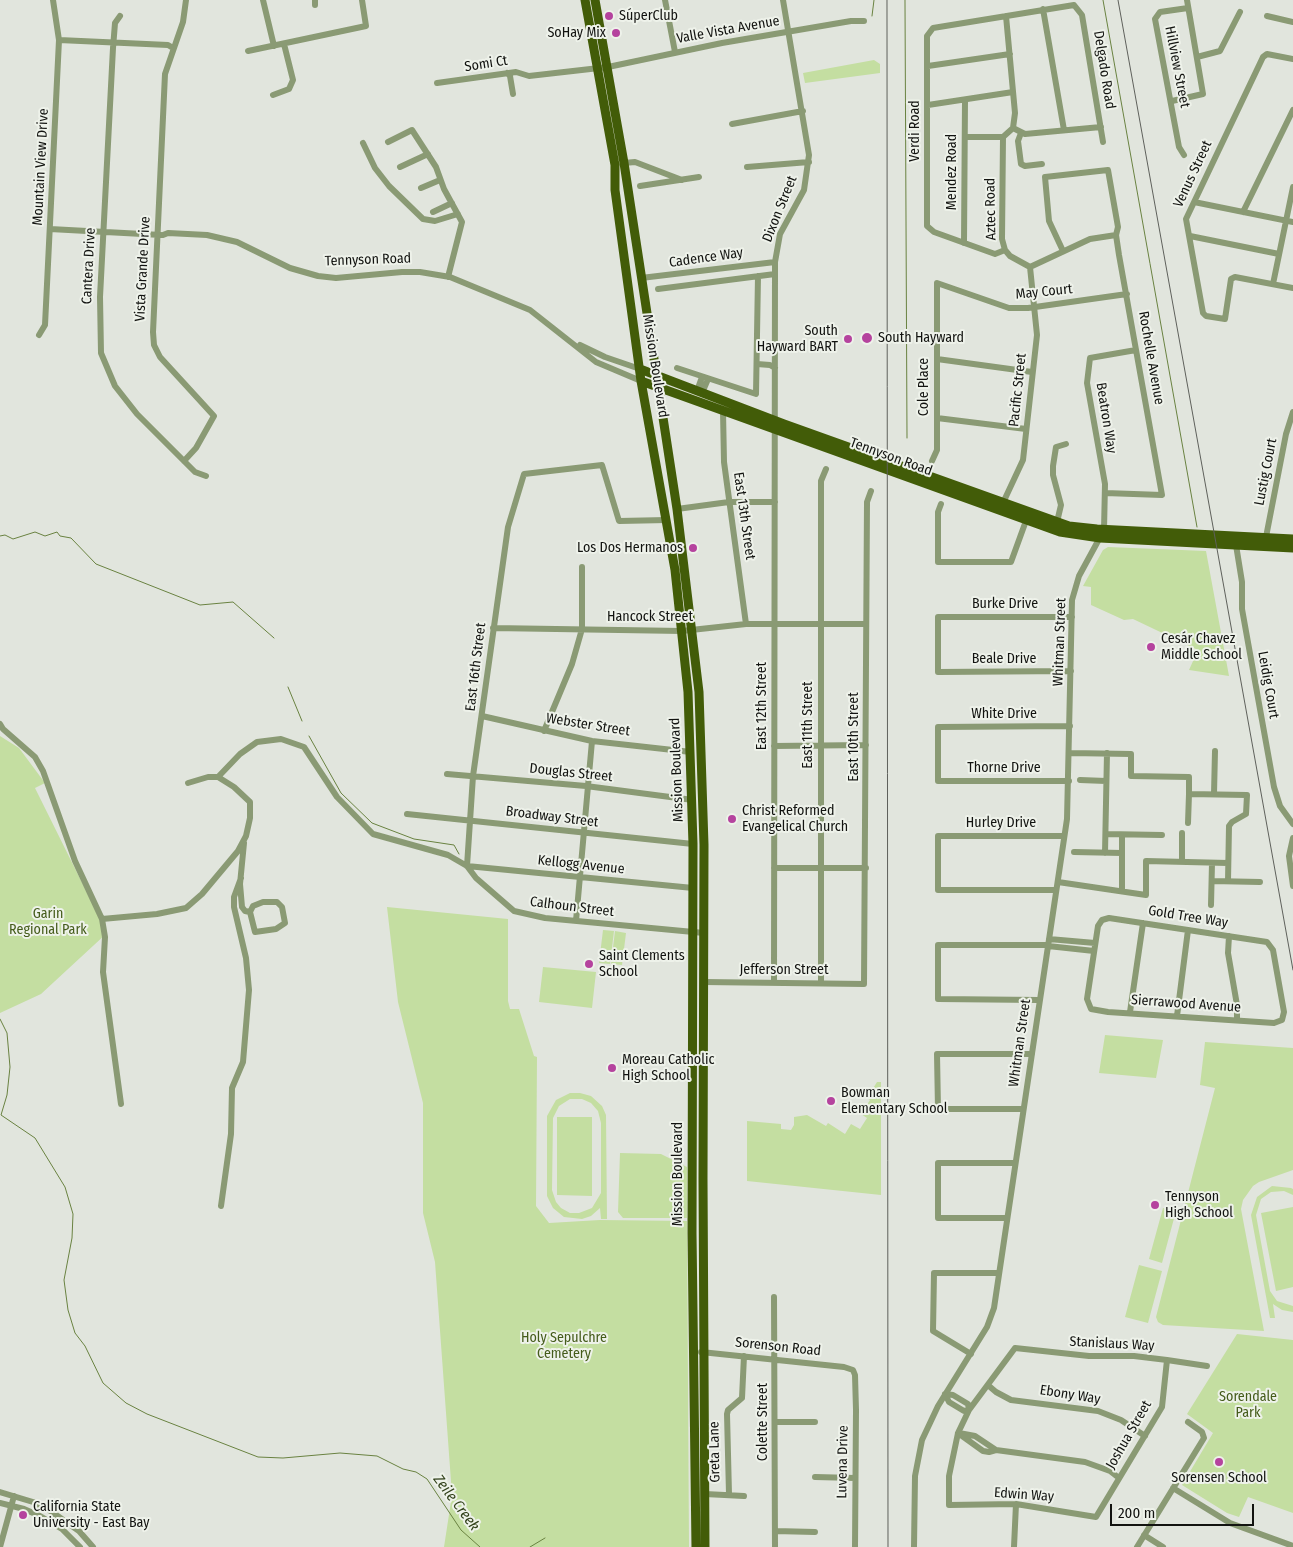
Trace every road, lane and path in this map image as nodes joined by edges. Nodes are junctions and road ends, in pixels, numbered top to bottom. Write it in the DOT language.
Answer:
graph roads {
  1 [pos="53,0"];
  2 [pos="186,0"];
  3 [pos="263,0"];
  4 [pos="362,0"];
  5 [pos="585,0"];
  6 [pos="595,0"];
  7 [pos="665,0"];
  8 [pos="783,0"];
  9 [pos="1187,0"];
  10 [pos="1188,8"];
  11 [pos="1043,9"];
  12 [pos="1240,12"];
  13 [pos="120,16"];
  14 [pos="1006,16"];
  15 [pos="1267,16"];
  16 [pos="864,21"];
  17 [pos="1293,22"];
  18 [pos="789,32"];
  19 [pos="59,40"];
  20 [pos="113,42"];
  21 [pos="284,44"];
  22 [pos="274,46"];
  23 [pos="173,48"];
  24 [pos="248,51"];
  25 [pos="675,52"];
  26 [pos="1010,54"];
  27 [pos="1197,57"];
  28 [pos="1293,59"];
  29 [pos="928,66"];
  30 [pos="608,67"];
  31 [pos="597,68"];
  32 [pos="507,73"];
  33 [pos="437,83"];
  34 [pos="1013,92"];
  35 [pos="513,94"];
  36 [pos="273,95"];
  37 [pos="965,100"];
  38 [pos="1172,101"];
  39 [pos="928,105"];
  40 [pos="1293,110"];
  41 [pos="803,111"];
  42 [pos="732,124"];
  43 [pos="1101,127"];
  44 [pos="1013,128"];
  45 [pos="1064,130"];
  46 [pos="1021,133"];
  47 [pos="966,137"];
  48 [pos="1003,137"];
  49 [pos="388,142"];
  50 [pos="1103,142"];
  51 [pos="363,143"];
  52 [pos="428,154"];
  53 [pos="1184,155"];
  54 [pos="809,162"];
  55 [pos="624,163"];
  56 [pos="1042,164"];
  57 [pos="400,167"];
  58 [pos="747,168"];
  59 [pos="699,177"];
  60 [pos="440,180"];
  61 [pos="682,180"];
  62 [pos="640,186"];
  63 [pos="1293,187"];
  64 [pos="421,188"];
  65 [pos="1194,202"];
  66 [pos="452,203"];
  67 [pos="433,212"];
  68 [pos="1243,212"];
  69 [pos="458,214"];
  70 [pos="1290,221"];
  71 [pos="50,229"];
  72 [pos="104,232"];
  73 [pos="160,235"];
  74 [pos="1116,235"];
  75 [pos="1190,236"];
  76 [pos="964,243"];
  77 [pos="1005,250"];
  78 [pos="1063,251"];
  79 [pos="1279,254"];
  80 [pos="775,262"];
  81 [pos="1030,267"];
  82 [pos="775,274"];
  83 [pos="758,276"];
  84 [pos="448,277"];
  85 [pos="641,278"];
  86 [pos="937,283"];
  87 [pos="1273,284"];
  88 [pos="1293,288"];
  89 [pos="658,289"];
  90 [pos="1127,294"];
  91 [pos="1035,307"];
  92 [pos="39,335"];
  93 [pos="572,342"];
  94 [pos="1136,350"];
  95 [pos="937,358"];
  96 [pos="757,367"];
  97 [pos="676,368"];
  98 [pos="775,368"];
  99 [pos="640,369"];
  100 [pos="1032,372"];
  101 [pos="656,377"];
  102 [pos="705,378"];
  103 [pos="641,380"];
  104 [pos="657,387"];
  105 [pos="700,392"];
  106 [pos="723,411"];
  107 [pos="1293,412"];
  108 [pos="937,418"];
  109 [pos="776,420"];
  110 [pos="1026,428"];
  111 [pos="776,430"];
  112 [pos="1066,444"];
  113 [pos="932,460"];
  114 [pos="184,461"];
  115 [pos="826,469"];
  116 [pos="206,476"];
  117 [pos="871,491"];
  118 [pos="1105,493"];
  119 [pos="729,502"];
  120 [pos="775,502"];
  121 [pos="941,504"];
  122 [pos="1001,507"];
  123 [pos="677,509"];
  124 [pos="1027,517"];
  125 [pos="667,520"];
  126 [pos="1057,522"];
  127 [pos="1102,534"];
  128 [pos="1266,537"];
  129 [pos="1293,539"];
  130 [pos="1215,540"];
  131 [pos="1236,545"];
  132 [pos="1293,548"];
  133 [pos="582,567"];
  134 [pos="1072,617"];
  135 [pos="746,624"];
  136 [pos="774,624"];
  137 [pos="821,624"];
  138 [pos="866,624"];
  139 [pos="493,628"];
  140 [pos="582,629"];
  141 [pos="693,630"];
  142 [pos="682,631"];
  143 [pos="1071,671"];
  144 [pos="938,672"];
  145 [pos="482,716"];
  146 [pos="0,724"];
  147 [pos="1070,726"];
  148 [pos="544,731"];
  149 [pos="592,741"];
  150 [pos="774,746"];
  151 [pos="821,746"];
  152 [pos="866,746"];
  153 [pos="1215,751"];
  154 [pos="691,752"];
  155 [pos="1070,753"];
  156 [pos="1107,754"];
  157 [pos="447,774"];
  158 [pos="473,776"];
  159 [pos="218,777"];
  160 [pos="1080,780"];
  161 [pos="938,781"];
  162 [pos="1069,781"];
  163 [pos="1106,781"];
  164 [pos="188,783"];
  165 [pos="586,786"];
  166 [pos="1189,794"];
  167 [pos="1214,794"];
  168 [pos="693,800"];
  169 [pos="407,814"];
  170 [pos="471,819"];
  171 [pos="1188,823"];
  172 [pos="1293,824"];
  173 [pos="582,833"];
  174 [pos="1182,833"];
  175 [pos="1106,834"];
  176 [pos="1122,835"];
  177 [pos="1162,835"];
  178 [pos="1064,836"];
  179 [pos="1293,838"];
  180 [pos="244,840"];
  181 [pos="694,844"];
  182 [pos="1074,852"];
  183 [pos="1105,853"];
  184 [pos="1122,853"];
  185 [pos="1182,862"];
  186 [pos="1212,863"];
  187 [pos="1228,863"];
  188 [pos="467,866"];
  189 [pos="774,868"];
  190 [pos="821,868"];
  191 [pos="866,868"];
  192 [pos="579,877"];
  193 [pos="241,878"];
  194 [pos="1212,881"];
  195 [pos="1228,881"];
  196 [pos="1058,882"];
  197 [pos="1260,882"];
  198 [pos="1293,886"];
  199 [pos="693,888"];
  200 [pos="1056,890"];
  201 [pos="1122,891"];
  202 [pos="1211,906"];
  203 [pos="250,912"];
  204 [pos="102,919"];
  205 [pos="576,921"];
  206 [pos="1143,923"];
  207 [pos="1188,930"];
  208 [pos="693,932"];
  209 [pos="704,933"];
  210 [pos="1229,936"];
  211 [pos="1048,943"];
  212 [pos="1095,944"];
  213 [pos="1094,951"];
  214 [pos="704,982"];
  215 [pos="774,982"];
  216 [pos="821,983"];
  217 [pos="864,984"];
  218 [pos="1039,1000"];
  219 [pos="1130,1012"];
  220 [pos="1177,1016"];
  221 [pos="1237,1020"];
  222 [pos="1282,1020"];
  223 [pos="693,1023"];
  224 [pos="704,1023"];
  225 [pos="1032,1054"];
  226 [pos="121,1104"];
  227 [pos="1022,1109"];
  228 [pos="1015,1163"];
  229 [pos="692,1178"];
  230 [pos="703,1205"];
  231 [pos="221,1206"];
  232 [pos="1007,1218"];
  233 [pos="999,1273"];
  234 [pos="774,1297"];
  235 [pos="693,1352"];
  236 [pos="704,1352"];
  237 [pos="970,1354"];
  238 [pos="744,1356"];
  239 [pos="775,1359"];
  240 [pos="1167,1360"];
  241 [pos="1207,1366"];
  242 [pos="855,1377"];
  243 [pos="989,1386"];
  244 [pos="945,1394"];
  245 [pos="969,1410"];
  246 [pos="776,1422"];
  247 [pos="815,1422"];
  248 [pos="1188,1422"];
  249 [pos="958,1433"];
  250 [pos="1146,1436"];
  251 [pos="815,1477"];
  252 [pos="855,1478"];
  253 [pos="1119,1478"];
  254 [pos="1174,1488"];
  255 [pos="0,1492"];
  256 [pos="705,1494"];
  257 [pos="728,1494"];
  258 [pos="14,1496"];
  259 [pos="744,1496"];
  260 [pos="0,1503"];
  261 [pos="1016,1504"];
  262 [pos="11,1505"];
  263 [pos="1096,1517"];
  264 [pos="775,1531"];
  265 [pos="815,1532"];
  266 [pos="1144,1535"];
  267 [pos="1293,1546"];
  268 [pos="0,1547"];
  269 [pos="80,1547"];
  270 [pos="93,1547"];
  271 [pos="696,1547"];
  272 [pos="705,1547"];
  273 [pos="775,1547"];
  274 [pos="855,1547"];
  275 [pos="914,1547"];
  276 [pos="1014,1547"];
  277 [pos="1137,1547"];
  278 [pos="1162,1547"];
  1 -- 19 [label="street, Mountain View Drive"];
  2 -- 23 [label="street, Vista Grande Drive"];
  3 -- 22 [label="street"];
  4 -- 21 [label="street"];
  5 -- 31 [label="main road, Mission Boulevard"];
  6 -- 30 [label="main road, Mission Boulevard"];
  7 -- 25 [label="street"];
  8 -- 18 [label="street, Dixon Street"];
  9 -- 10 [label="street"];
  10 -- 27 [label="street"];
  10 -- 38 [label="street, Hillview Street"];
  11 -- 14 [label="street"];
  11 -- 43 [label="street, Delgado Road"];
  11 -- 45 [label="street"];
  12 -- 27 [label="street"];
  13 -- 20 [label="street, Cantera Drive"];
  14 -- 26 [label="street"];
  14 -- 29 [label="street, Verdi Road"];
  15 -- 17 [label="street"];
  16 -- 18 [label="street, Valle Vista Avenue"];
  18 -- 25 [label="street, Valle Vista Avenue"];
  18 -- 41 [label="street, Dixon Street"];
  19 -- 20 [label="street"];
  19 -- 71 [label="street, Mountain View Drive"];
  20 -- 23 [label="street"];
  20 -- 72 [label="street, Cantera Drive"];
  21 -- 22 [label="street"];
  21 -- 36 [label="street"];
  22 -- 24 [label="street"];
  23 -- 73 [label="street, Vista Grande Drive"];
  25 -- 30 [label="street, Valle Vista Avenue"];
  26 -- 29 [label="street"];
  26 -- 34 [label="street"];
  27 -- 38 [label="street"];
  28 -- 65 [label="street, Venus Street"];
  29 -- 39 [label="street, Verdi Road"];
  30 -- 31 [label="street, Valle Vista Avenue"];
  30 -- 55 [label="main road, Mission Boulevard"];
  31 -- 32 [label="street, Somi Ct"];
  31 -- 99 [label="main road, Mission Boulevard"];
  32 -- 33 [label="street, Somi Ct"];
  32 -- 35 [label="street"];
  34 -- 37 [label="street"];
  34 -- 44 [label="street"];
  37 -- 39 [label="street"];
  37 -- 47 [label="street, Mendez Road"];
  38 -- 53 [label="street, Hillview Street"];
  39 -- 76 [label="street, Verdi Road"];
  40 -- 68 [label="street"];
  41 -- 42 [label="street"];
  41 -- 54 [label="street, Dixon Street"];
  43 -- 45 [label="street"];
  43 -- 50 [label="street, Delgado Road"];
  44 -- 46 [label="street"];
  44 -- 48 [label="street"];
  45 -- 46 [label="street"];
  46 -- 56 [label="street"];
  47 -- 48 [label="street"];
  47 -- 76 [label="street, Mendez Road"];
  48 -- 77 [label="street, Aztec Road"];
  49 -- 52 [label="street"];
  51 -- 69 [label="street"];
  52 -- 57 [label="street"];
  52 -- 60 [label="street"];
  54 -- 58 [label="street"];
  54 -- 80 [label="street, Dixon Street"];
  55 -- 61 [label="street"];
  55 -- 85 [label="main road, Mission Boulevard"];
  59 -- 61 [label="street"];
  60 -- 64 [label="street"];
  60 -- 66 [label="street"];
  61 -- 62 [label="street"];
  63 -- 70 [label="street"];
  65 -- 68 [label="street"];
  65 -- 75 [label="street, Venus Street"];
  66 -- 67 [label="street"];
  66 -- 69 [label="street"];
  68 -- 70 [label="street"];
  69 -- 84 [label="street"];
  70 -- 79 [label="street"];
  71 -- 72 [label="street, Tennyson Road"];
  71 -- 92 [label="street, Mountain View Drive"];
  72 -- 73 [label="street, Tennyson Road"];
  72 -- 114 [label="street, Cantera Drive"];
  73 -- 84 [label="street, Tennyson Road"];
  73 -- 114 [label="street, Vista Grande Drive"];
  74 -- 78 [label="street"];
  74 -- 78 [label="street, Rochelle Avenue"];
  74 -- 90 [label="street, Rochelle Avenue"];
  75 -- 79 [label="street"];
  75 -- 87 [label="street, Venus Street"];
  76 -- 77 [label="street"];
  77 -- 81 [label="street, Aztec Road"];
  78 -- 81 [label="street"];
  79 -- 87 [label="street"];
  80 -- 82 [label="street, Dixon Street"];
  80 -- 85 [label="street, Cadence Way"];
  81 -- 91 [label="street, Pacific Street"];
  82 -- 83 [label="street"];
  82 -- 98 [label="street, Dixon Street"];
  83 -- 89 [label="street"];
  83 -- 96 [label="street"];
  84 -- 93 [label="street, Tennyson Road"];
  85 -- 101 [label="main road, Mission Boulevard"];
  86 -- 91 [label="street, May Court"];
  86 -- 95 [label="street, Cole Place"];
  87 -- 88 [label="street"];
  90 -- 91 [label="street, May Court"];
  90 -- 94 [label="street, Rochelle Avenue"];
  91 -- 100 [label="street, Pacific Street"];
  93 -- 99 [label="street, Tennyson Road"];
  93 -- 103 [label="street, Tennyson Road"];
  94 -- 118 [label="street, Beatron Way"];
  94 -- 118 [label="street, Rochelle Avenue"];
  95 -- 100 [label="street"];
  95 -- 108 [label="street, Cole Place"];
  96 -- 98 [label="street"];
  96 -- 102 [label="street"];
  97 -- 102 [label="street"];
  98 -- 109 [label="street, Dixon Street"];
  99 -- 101 [label="main road, Tennyson Road"];
  99 -- 103 [label="main road, Mission Boulevard"];
  100 -- 110 [label="street, Pacific Street"];
  101 -- 104 [label="main road, Mission Boulevard"];
  101 -- 105 [label="main road, Tennyson Road"];
  102 -- 105 [label="street"];
  103 -- 104 [label="main road, Tennyson Road"];
  103 -- 125 [label="main road, Mission Boulevard"];
  104 -- 106 [label="main road, Tennyson Road"];
  104 -- 123 [label="main road, Mission Boulevard"];
  105 -- 109 [label="main road, Tennyson Road"];
  106 -- 111 [label="main road, Tennyson Road"];
  106 -- 119 [label="street, East 13th Street"];
  107 -- 128 [label="street, Lustig Court"];
  108 -- 110 [label="street"];
  108 -- 113 [label="street, Cole Place"];
  109 -- 111 [label="street, Dixon Street"];
  109 -- 122 [label="main road, Tennyson Road"];
  110 -- 122 [label="street, Pacific Street"];
  111 -- 120 [label="street, East 12th Street"];
  111 -- 122 [label="main road, Tennyson Road"];
  112 -- 126 [label="street"];
  114 -- 116 [label="street, Cantera Drive"];
  115 -- 137 [label="street, East 11th Street"];
  117 -- 138 [label="street, East 10th Street"];
  118 -- 127 [label="street, Beatron Way"];
  119 -- 120 [label="street"];
  119 -- 123 [label="street"];
  119 -- 135 [label="street, East 13th Street"];
  120 -- 136 [label="street, East 12th Street"];
  121 -- 124 [label="street"];
  122 -- 124 [label="main road, Tennyson Road"];
  123 -- 141 [label="main road, Mission Boulevard"];
  124 -- 126 [label="main road, Tennyson Road"];
  124 -- 127 [label="main road, Tennyson Road"];
  125 -- 139 [label="street, East 16th Street"];
  125 -- 142 [label="main road, Mission Boulevard"];
  126 -- 127 [label="main road, Tennyson Road"];
  127 -- 130 [label="main road, Tennyson Road"];
  127 -- 134 [label="street, Whitman Street"];
  128 -- 129 [label="main road"];
  128 -- 130 [label="main road"];
  130 -- 131 [label="main road"];
  131 -- 132 [label="main road"];
  131 -- 172 [label="street, Leidig Court"];
  133 -- 140 [label="street"];
  134 -- 143 [label="street, Whitman Street"];
  134 -- 144 [label="street, Burke Drive"];
  135 -- 136 [label="street, Hancock Street"];
  135 -- 141 [label="street, Hancock Street"];
  136 -- 137 [label="street, Hancock Street"];
  136 -- 150 [label="street, East 12th Street"];
  137 -- 138 [label="street, Hancock Street"];
  137 -- 151 [label="street, East 11th Street"];
  138 -- 152 [label="street, East 10th Street"];
  139 -- 140 [label="street, Hancock Street"];
  139 -- 145 [label="street, East 16th Street"];
  140 -- 142 [label="street, Hancock Street"];
  140 -- 148 [label="street"];
  141 -- 142 [label="street, Hancock Street"];
  141 -- 209 [label="main road, Mission Boulevard"];
  142 -- 154 [label="main road, Mission Boulevard"];
  143 -- 144 [label="street, Beale Drive"];
  143 -- 147 [label="street, Whitman Street"];
  145 -- 148 [label="street, Webster Street"];
  145 -- 158 [label="street, East 16th Street"];
  146 -- 204 [label="street"];
  147 -- 155 [label="street, Whitman Street"];
  147 -- 161 [label="street, White Drive"];
  148 -- 149 [label="street, Webster Street"];
  149 -- 154 [label="street, Webster Street"];
  149 -- 165 [label="street"];
  150 -- 151 [label="street"];
  150 -- 189 [label="street, East 12th Street"];
  151 -- 152 [label="street"];
  151 -- 190 [label="street, East 11th Street"];
  152 -- 191 [label="street, East 10th Street"];
  153 -- 167 [label="street"];
  154 -- 168 [label="main road, Mission Boulevard"];
  155 -- 156 [label="street"];
  155 -- 162 [label="street, Whitman Street"];
  156 -- 163 [label="street"];
  156 -- 166 [label="street"];
  157 -- 158 [label="street, Douglas Street"];
  158 -- 165 [label="street, Douglas Street"];
  158 -- 170 [label="street, East 16th Street"];
  159 -- 164 [label="street"];
  159 -- 180 [label="street"];
  159 -- 188 [label="street, Calhoun Street"];
  160 -- 163 [label="street"];
  161 -- 162 [label="street, Thorne Drive"];
  162 -- 178 [label="street, Whitman Street"];
  163 -- 175 [label="street"];
  165 -- 168 [label="street, Douglas Street"];
  165 -- 173 [label="street"];
  166 -- 167 [label="street"];
  166 -- 171 [label="street"];
  167 -- 187 [label="street"];
  168 -- 181 [label="main road, Mission Boulevard"];
  169 -- 170 [label="street, Broadway Street"];
  170 -- 173 [label="street, Broadway Street"];
  170 -- 188 [label="street, East 16th Street"];
  173 -- 181 [label="street, Broadway Street"];
  173 -- 192 [label="street"];
  174 -- 185 [label="street"];
  175 -- 176 [label="street"];
  175 -- 183 [label="street"];
  176 -- 177 [label="street"];
  176 -- 184 [label="street"];
  178 -- 196 [label="street, Whitman Street"];
  178 -- 200 [label="street, Hurley Drive"];
  179 -- 198 [label="street"];
  180 -- 193 [label="street"];
  180 -- 204 [label="street"];
  181 -- 199 [label="main road, Mission Boulevard"];
  182 -- 183 [label="street"];
  183 -- 184 [label="street"];
  184 -- 201 [label="street"];
  185 -- 186 [label="street"];
  185 -- 201 [label="street"];
  186 -- 187 [label="street"];
  186 -- 194 [label="street"];
  187 -- 195 [label="street"];
  188 -- 192 [label="street, Kellogg Avenue"];
  188 -- 205 [label="street, Calhoun Street"];
  189 -- 190 [label="street"];
  189 -- 215 [label="street, East 12th Street"];
  190 -- 191 [label="street"];
  190 -- 216 [label="street, East 11th Street"];
  191 -- 217 [label="street, East 10th Street"];
  192 -- 199 [label="street, Kellogg Avenue"];
  192 -- 205 [label="street"];
  193 -- 203 [label="street"];
  193 -- 231 [label="street"];
  194 -- 195 [label="street"];
  194 -- 202 [label="street"];
  195 -- 197 [label="street"];
  196 -- 200 [label="street, Whitman Street"];
  196 -- 201 [label="street"];
  199 -- 208 [label="main road, Mission Boulevard"];
  200 -- 211 [label="street, Whitman Street"];
  203 -- 203 [label="street"];
  204 -- 226 [label="street"];
  205 -- 208 [label="street, Calhoun Street"];
  206 -- 207 [label="street, Gold Tree Way"];
  206 -- 212 [label="street, Gold Tree Way"];
  206 -- 219 [label="street"];
  207 -- 210 [label="street, Gold Tree Way"];
  207 -- 220 [label="street"];
  208 -- 209 [label="street, Calhoun Street"];
  208 -- 223 [label="main road, Mission Boulevard"];
  209 -- 214 [label="main road, Mission Boulevard"];
  210 -- 221 [label="street"];
  210 -- 222 [label="street, Gold Tree Way"];
  211 -- 212 [label="street"];
  211 -- 213 [label="street"];
  211 -- 218 [label="street, Whitman Street"];
  211 -- 218 [label="street"];
  212 -- 213 [label="street"];
  213 -- 219 [label="street, Sierrawood Avenue"];
  214 -- 215 [label="street, Jefferson Street"];
  214 -- 224 [label="main road, Mission Boulevard"];
  215 -- 216 [label="street, Jefferson Street"];
  216 -- 217 [label="street, Jefferson Street"];
  218 -- 225 [label="street, Whitman Street"];
  219 -- 220 [label="street, Sierrawood Avenue"];
  220 -- 221 [label="street, Sierrawood Avenue"];
  221 -- 222 [label="street, Sierrawood Avenue"];
  223 -- 224 [label="main road"];
  223 -- 229 [label="main road, Mission Boulevard"];
  224 -- 230 [label="main road, Mission Boulevard"];
  225 -- 227 [label="street, Whitman Street"];
  225 -- 227 [label="street"];
  227 -- 228 [label="street, Whitman Street"];
  228 -- 232 [label="street, Whitman Street"];
  228 -- 232 [label="street"];
  229 -- 230 [label="main road"];
  229 -- 235 [label="main road, Mission Boulevard"];
  230 -- 236 [label="main road, Mission Boulevard"];
  232 -- 233 [label="street, Whitman Street"];
  233 -- 237 [label="street, Whitman Street"];
  233 -- 237 [label="street"];
  234 -- 239 [label="street, Colette Street"];
  235 -- 236 [label="street, Sorenson Road"];
  235 -- 271 [label="main road, Mission Boulevard"];
  236 -- 238 [label="street, Sorenson Road"];
  236 -- 256 [label="main road, Mission Boulevard"];
  237 -- 244 [label="street, Whitman Street"];
  238 -- 239 [label="street, Sorenson Road"];
  238 -- 257 [label="street, Greta Lane"];
  239 -- 242 [label="street, Sorenson Road"];
  239 -- 246 [label="street, Colette Street"];
  240 -- 241 [label="street, Stanislaus Way"];
  240 -- 243 [label="street, Stanislaus Way"];
  240 -- 250 [label="street, Joshua Street"];
  242 -- 252 [label="street, Luvena Drive"];
  243 -- 245 [label="street"];
  243 -- 250 [label="street, Ebony Way"];
  244 -- 245 [label="street"];
  244 -- 275 [label="street, Whitman Street"];
  245 -- 249 [label="street"];
  246 -- 247 [label="street"];
  246 -- 264 [label="street, Colette Street"];
  248 -- 254 [label="street"];
  249 -- 253 [label="street"];
  249 -- 261 [label="street, Edwin Way"];
  250 -- 253 [label="street, Joshua Street"];
  251 -- 252 [label="street"];
  252 -- 274 [label="street, Luvena Drive"];
  253 -- 263 [label="street, Joshua Street"];
  254 -- 266 [label="street"];
  254 -- 267 [label="street"];
  255 -- 258 [label="street"];
  256 -- 257 [label="street, Greta Lane"];
  256 -- 272 [label="main road, Mission Boulevard"];
  257 -- 259 [label="street, Greta Lane"];
  258 -- 262 [label="street"];
  258 -- 270 [label="street"];
  260 -- 262 [label="street"];
  261 -- 263 [label="street, Edwin Way"];
  261 -- 276 [label="street"];
  262 -- 268 [label="street"];
  262 -- 269 [label="street"];
  264 -- 265 [label="street"];
  264 -- 273 [label="street, Colette Street"];
  266 -- 277 [label="street"];
  266 -- 278 [label="street"];
}
